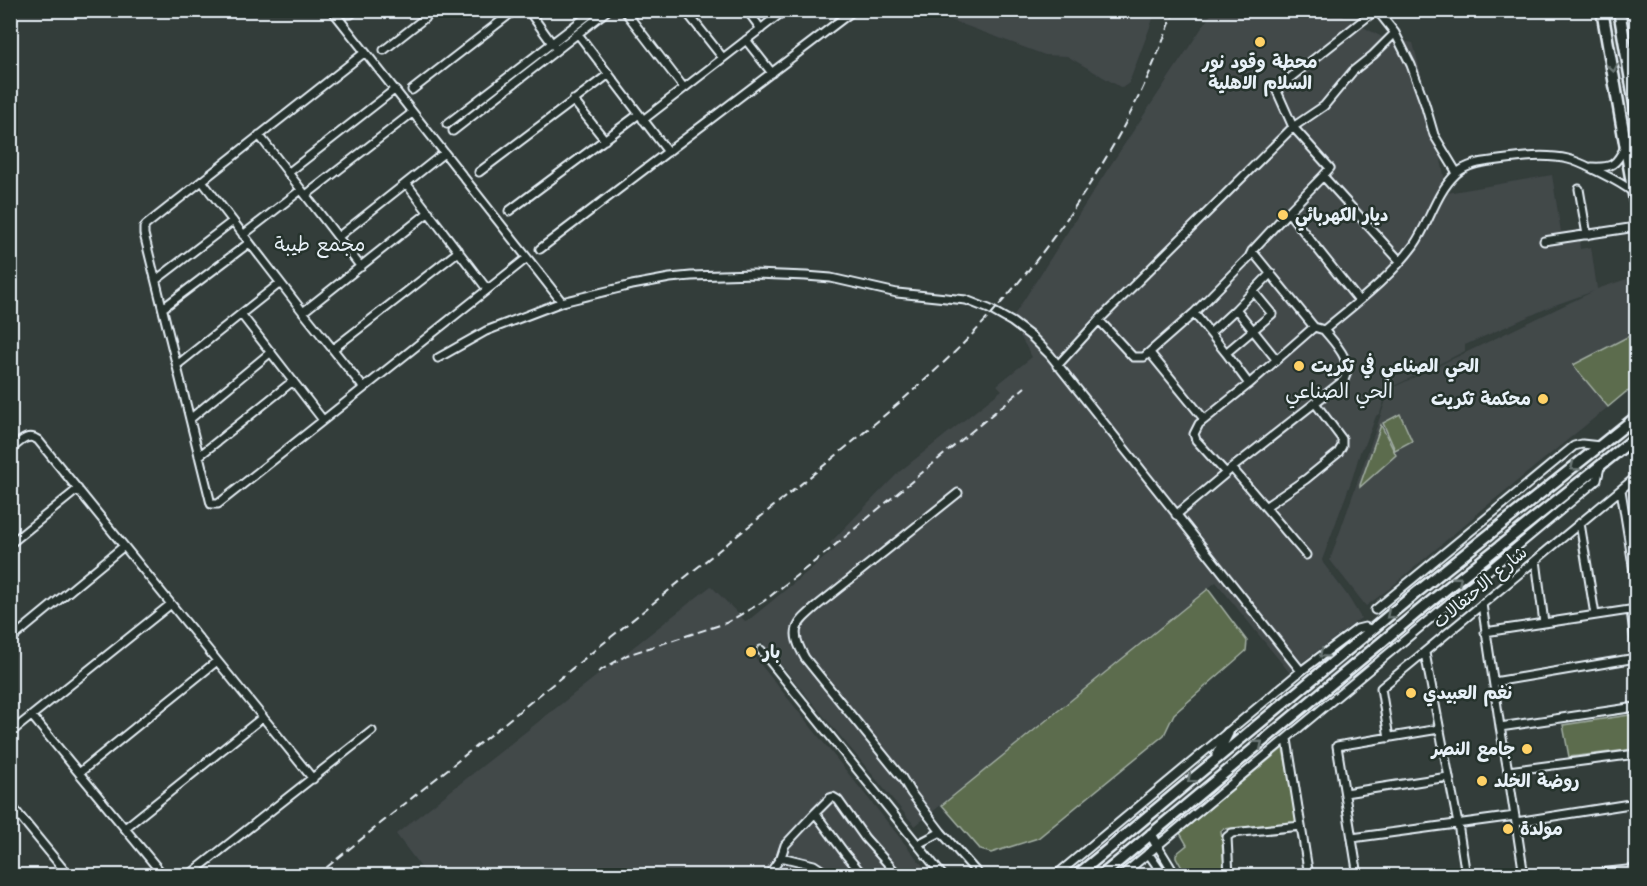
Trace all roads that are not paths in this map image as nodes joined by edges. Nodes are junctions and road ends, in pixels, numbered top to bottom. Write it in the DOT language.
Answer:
graph roads {
  1 [pos="332,10"];
  2 [pos="342,10"];
  3 [pos="356,10"];
  4 [pos="435,10"];
  5 [pos="515,10"];
  6 [pos="528,10"];
  7 [pos="608,10"];
  8 [pos="624,10"];
  9 [pos="685,10"];
  10 [pos="747,10"];
  11 [pos="785,10"];
  12 [pos="854,10"];
  13 [pos="1376,10"];
  14 [pos="1602,10"];
  15 [pos="1619,10"];
  16 [pos="592,11"];
  17 [pos="761,29"];
  18 [pos="1395,33"];
  19 [pos="578,34"];
  20 [pos="746,40"];
  21 [pos="552,43"];
  22 [pos="384,50"];
  23 [pos="558,50"];
  24 [pos="364,53"];
  25 [pos="723,58"];
  26 [pos="772,73"];
  27 [pos="609,74"];
  28 [pos="684,88"];
  29 [pos="394,90"];
  30 [pos="412,90"];
  31 [pos="573,100"];
  32 [pos="1636,110"];
  33 [pos="412,113"];
  34 [pos="641,117"];
  35 [pos="447,124"];
  36 [pos="1293,127"];
  37 [pos="453,131"];
  38 [pos="259,135"];
  39 [pos="605,140"];
  40 [pos="1626,143"];
  41 [pos="668,152"];
  42 [pos="444,153"];
  43 [pos="1589,166"];
  44 [pos="479,172"];
  45 [pos="288,173"];
  46 [pos="1457,173"];
  47 [pos="1323,176"];
  48 [pos="201,181"];
  49 [pos="406,183"];
  50 [pos="1579,189"];
  51 [pos="303,193"];
  52 [pos="1635,194"];
  53 [pos="1636,206"];
  54 [pos="509,210"];
  55 [pos="1288,212"];
  56 [pos="429,213"];
  57 [pos="232,221"];
  58 [pos="1636,227"];
  59 [pos="243,235"];
  60 [pos="1587,235"];
  61 [pos="339,237"];
  62 [pos="1544,241"];
  63 [pos="249,243"];
  64 [pos="540,249"];
  65 [pos="459,251"];
  66 [pos="1252,251"];
  67 [pos="527,258"];
  68 [pos="1400,261"];
  69 [pos="361,267"];
  70 [pos="1271,273"];
  71 [pos="156,280"];
  72 [pos="280,283"];
  73 [pos="487,289"];
  74 [pos="1253,291"];
  75 [pos="1359,301"];
  76 [pos="562,302"];
  77 [pos="163,308"];
  78 [pos="1236,309"];
  79 [pos="303,312"];
  80 [pos="1194,313"];
  81 [pos="241,314"];
  82 [pos="1099,320"];
  83 [pos="1314,327"];
  84 [pos="1253,329"];
  85 [pos="1324,330"];
  86 [pos="1210,333"];
  87 [pos="333,349"];
  88 [pos="271,351"];
  89 [pos="1150,353"];
  90 [pos="1226,353"];
  91 [pos="438,358"];
  92 [pos="1276,359"];
  93 [pos="177,365"];
  94 [pos="1058,366"];
  95 [pos="293,381"];
  96 [pos="1249,384"];
  97 [pos="363,387"];
  98 [pos="1316,403"];
  99 [pos="1636,417"];
  100 [pos="190,419"];
  101 [pos="1204,419"];
  102 [pos="323,420"];
  103 [pos="1636,439"];
  104 [pos="1600,446"];
  105 [pos="10,450"];
  106 [pos="199,456"];
  107 [pos="1600,467"];
  108 [pos="1232,468"];
  109 [pos="1226,473"];
  110 [pos="1636,477"];
  111 [pos="78,489"];
  112 [pos="1621,490"];
  113 [pos="958,494"];
  114 [pos="1265,507"];
  115 [pos="1176,515"];
  116 [pos="1580,523"];
  117 [pos="10,544"];
  118 [pos="124,546"];
  119 [pos="1306,555"];
  120 [pos="1536,560"];
  121 [pos="1636,584"];
  122 [pos="1416,593"];
  123 [pos="171,603"];
  124 [pos="1482,604"];
  125 [pos="1425,606"];
  126 [pos="1634,609"];
  127 [pos="1375,610"];
  128 [pos="1595,615"];
  129 [pos="1545,623"];
  130 [pos="1372,630"];
  131 [pos="1485,632"];
  132 [pos="10,640"];
  133 [pos="761,650"];
  134 [pos="1636,650"];
  135 [pos="1425,653"];
  136 [pos="1636,658"];
  137 [pos="217,661"];
  138 [pos="1301,671"];
  139 [pos="1494,682"];
  140 [pos="1636,707"];
  141 [pos="32,716"];
  142 [pos="263,717"];
  143 [pos="1500,727"];
  144 [pos="1439,729"];
  145 [pos="372,731"];
  146 [pos="10,733"];
  147 [pos="1228,733"];
  148 [pos="1389,738"];
  149 [pos="1287,739"];
  150 [pos="1636,754"];
  151 [pos="1215,760"];
  152 [pos="1508,771"];
  153 [pos="79,773"];
  154 [pos="1448,777"];
  155 [pos="313,779"];
  156 [pos="1345,793"];
  157 [pos="1636,803"];
  158 [pos="10,804"];
  159 [pos="815,813"];
  160 [pos="1515,819"];
  161 [pos="1458,824"];
  162 [pos="1301,826"];
  163 [pos="125,828"];
  164 [pos="941,832"];
  165 [pos="1151,834"];
  166 [pos="1352,838"];
  167 [pos="918,844"];
  168 [pos="1157,846"];
  169 [pos="1148,853"];
  170 [pos="781,857"];
  171 [pos="1636,869"];
  172 [pos="1602,874"];
  173 [pos="66,875"];
  174 [pos="164,876"];
  175 [pos="188,876"];
  176 [pos="768,876"];
  177 [pos="831,876"];
  178 [pos="864,876"];
  179 [pos="899,876"];
  180 [pos="943,876"];
  181 [pos="980,876"];
  182 [pos="1055,876"];
  183 [pos="1076,876"];
  184 [pos="1101,876"];
  185 [pos="1121,876"];
  186 [pos="1164,876"];
  187 [pos="1176,876"];
  188 [pos="1229,876"];
  189 [pos="1309,876"];
  190 [pos="1358,876"];
  191 [pos="1466,876"];
  192 [pos="1524,876"];
  193 [pos="1574,876"];
  1 -- 24 [label="street"];
  2 -- 3 [label="street"];
  4 -- 22 [label="street"];
  5 -- 30 [label="street"];
  6 -- 21 [label="street"];
  7 -- 19 [label="street"];
  8 -- 28 [label="street"];
  9 -- 25 [label="street"];
  10 -- 17 [label="street"];
  11 -- 17 [label="street"];
  12 -- 26 [label="street"];
  13 -- 18 [label="street"];
  13 -- 36 [label="street"];
  14 -- 40 [label="main road, one-way"];
  15 -- 32 [label="main road"];
  16 -- 21 [label="street"];
  17 -- 20 [label="street"];
  18 -- 36 [label="street"];
  18 -- 46 [label="street"];
  19 -- 23 [label="street"];
  19 -- 27 [label="street"];
  20 -- 25 [label="street"];
  20 -- 26 [label="street"];
  21 -- 23 [label="street"];
  21 -- 35 [label="street"];
  23 -- 37 [label="street"];
  24 -- 29 [label="street"];
  24 -- 38 [label="street"];
  25 -- 28 [label="street"];
  26 -- 41 [label="street"];
  27 -- 31 [label="street"];
  27 -- 34 [label="street"];
  28 -- 34 [label="street"];
  29 -- 33 [label="street"];
  29 -- 45 [label="street"];
  31 -- 39 [label="street"];
  31 -- 44 [label="street"];
  33 -- 42 [label="street"];
  33 -- 51 [label="street"];
  34 -- 39 [label="street"];
  34 -- 41 [label="street"];
  36 -- 47 [label="street"];
  36 -- 82 [label="street"];
  38 -- 45 [label="street"];
  38 -- 48 [label="street"];
  39 -- 54 [label="street"];
  40 -- 43 [label="street"];
  40 -- 52 [label="main road"];
  41 -- 64 [label="street"];
  42 -- 49 [label="street"];
  42 -- 67 [label="street"];
  43 -- 46 [label="street"];
  43 -- 52 [label="street"];
  45 -- 51 [label="street"];
  46 -- 68 [label="street"];
  47 -- 55 [label="street"];
  47 -- 68 [label="street"];
  48 -- 57 [label="street"];
  48 -- 71 [label="street"];
  49 -- 56 [label="street"];
  49 -- 61 [label="street"];
  50 -- 60 [label="street"];
  51 -- 59 [label="street"];
  51 -- 61 [label="street"];
  52 -- 53 [label="main road"];
  55 -- 66 [label="street"];
  55 -- 75 [label="street"];
  56 -- 65 [label="street"];
  56 -- 69 [label="street"];
  57 -- 59 [label="street"];
  57 -- 71 [label="street"];
  58 -- 60 [label="street"];
  59 -- 63 [label="street"];
  60 -- 62 [label="street"];
  61 -- 69 [label="street"];
  63 -- 72 [label="street"];
  63 -- 77 [label="street"];
  65 -- 73 [label="street"];
  65 -- 87 [label="street"];
  66 -- 70 [label="street"];
  66 -- 80 [label="street"];
  67 -- 73 [label="street"];
  67 -- 76 [label="street"];
  68 -- 75 [label="street"];
  69 -- 79 [label="street"];
  70 -- 74 [label="street"];
  70 -- 83 [label="street"];
  71 -- 77 [label="street"];
  72 -- 79 [label="street"];
  72 -- 81 [label="street"];
  73 -- 97 [label="street"];
  74 -- 78 [label="street"];
  74 -- 84 [label="street"];
  75 -- 85 [label="street"];
  76 -- 91 [label="street"];
  76 -- 94 [label="street"];
  77 -- 93 [label="street"];
  78 -- 84 [label="street"];
  78 -- 86 [label="street"];
  79 -- 87 [label="street"];
  80 -- 86 [label="street"];
  80 -- 89 [label="street"];
  81 -- 88 [label="street"];
  81 -- 93 [label="street"];
  82 -- 89 [label="street"];
  82 -- 94 [label="street"];
  83 -- 85 [label="street"];
  83 -- 92 [label="street"];
  84 -- 90 [label="street"];
  84 -- 92 [label="street"];
  85 -- 98 [label="street"];
  86 -- 90 [label="street"];
  87 -- 97 [label="street"];
  88 -- 95 [label="street"];
  88 -- 100 [label="street"];
  89 -- 101 [label="street"];
  90 -- 96 [label="street"];
  92 -- 96 [label="street"];
  93 -- 100 [label="street"];
  94 -- 115 [label="street"];
  95 -- 102 [label="street"];
  95 -- 106 [label="street"];
  96 -- 101 [label="street"];
  97 -- 102 [label="street"];
  98 -- 108 [label="street"];
  98 -- 114 [label="street"];
  99 -- 104 [label="main road"];
  100 -- 106 [label="street"];
  101 -- 109 [label="street"];
  102 -- 106 [label="street"];
  103 -- 107 [label="main road"];
  104 -- 122 [label="main road, one-way"];
  104 -- 127 [label="street"];
  105 -- 111 [label="street"];
  125 -- 107 [label="main road, one-way"];
  107 -- 149 [label="street"];
  108 -- 109 [label="street"];
  108 -- 114 [label="street"];
  109 -- 115 [label="street"];
  110 -- 112 [label="street, شارع الاحتفالات"];
  111 -- 117 [label="street"];
  111 -- 118 [label="street"];
  112 -- 116 [label="street, شارع الاحتفالات"];
  112 -- 121 [label="street"];
  113 -- 164 [label="street"];
  114 -- 119 [label="street"];
  115 -- 138 [label="street"];
  116 -- 120 [label="street, شارع الاحتفالات"];
  116 -- 128 [label="street"];
  118 -- 123 [label="street"];
  118 -- 132 [label="street"];
  120 -- 124 [label="street, شارع الاحتفالات"];
  120 -- 129 [label="street"];
  122 -- 125 [label="main road"];
  122 -- 130 [label="main road, one-way"];
  123 -- 137 [label="street"];
  123 -- 141 [label="street"];
  124 -- 131 [label="street"];
  124 -- 135 [label="street, شارع الاحتفالات"];
  165 -- 125 [label="main road, one-way"];
  126 -- 128 [label="street"];
  126 -- 134 [label="street"];
  128 -- 129 [label="street"];
  129 -- 131 [label="street"];
  130 -- 138 [label="street, one-way"];
  130 -- 151 [label="main road"];
  131 -- 139 [label="street"];
  133 -- 167 [label="street"];
  135 -- 144 [label="street"];
  135 -- 148 [label="street, شارع الاحتفالات"];
  136 -- 139 [label="street"];
  137 -- 142 [label="street"];
  137 -- 153 [label="street"];
  138 -- 147 [label="street"];
  139 -- 143 [label="street"];
  140 -- 143 [label="street"];
  141 -- 146 [label="street"];
  141 -- 153 [label="street"];
  142 -- 155 [label="street"];
  142 -- 163 [label="street"];
  143 -- 152 [label="street"];
  144 -- 148 [label="street"];
  144 -- 154 [label="street"];
  145 -- 155 [label="street"];
  147 -- 151 [label="main road"];
  147 -- 182 [label="street"];
  148 -- 156 [label="street"];
  149 -- 162 [label="street"];
  149 -- 168 [label="street"];
  150 -- 152 [label="street"];
  151 -- 183 [label="main road, one-way"];
  152 -- 160 [label="street"];
  153 -- 163 [label="street"];
  154 -- 156 [label="street"];
  154 -- 161 [label="street"];
  155 -- 175 [label="street"];
  156 -- 166 [label="street"];
  157 -- 160 [label="street"];
  158 -- 173 [label="street"];
  159 -- 170 [label="street"];
  159 -- 178 [label="street"];
  159 -- 179 [label="street"];
  160 -- 161 [label="street"];
  160 -- 192 [label="street"];
  161 -- 166 [label="street"];
  161 -- 191 [label="street"];
  162 -- 188 [label="street"];
  162 -- 189 [label="street"];
  163 -- 174 [label="street"];
  164 -- 167 [label="street"];
  164 -- 181 [label="street"];
  165 -- 168 [label="main road"];
  165 -- 184 [label="main road"];
  166 -- 190 [label="street"];
  167 -- 180 [label="street"];
  168 -- 169 [label="street"];
  168 -- 187 [label="street"];
  169 -- 185 [label="street"];
  169 -- 186 [label="street"];
  170 -- 176 [label="street"];
  170 -- 177 [label="street"];
  171 -- 172 [label="street"];
  172 -- 193 [label="street"];
}
